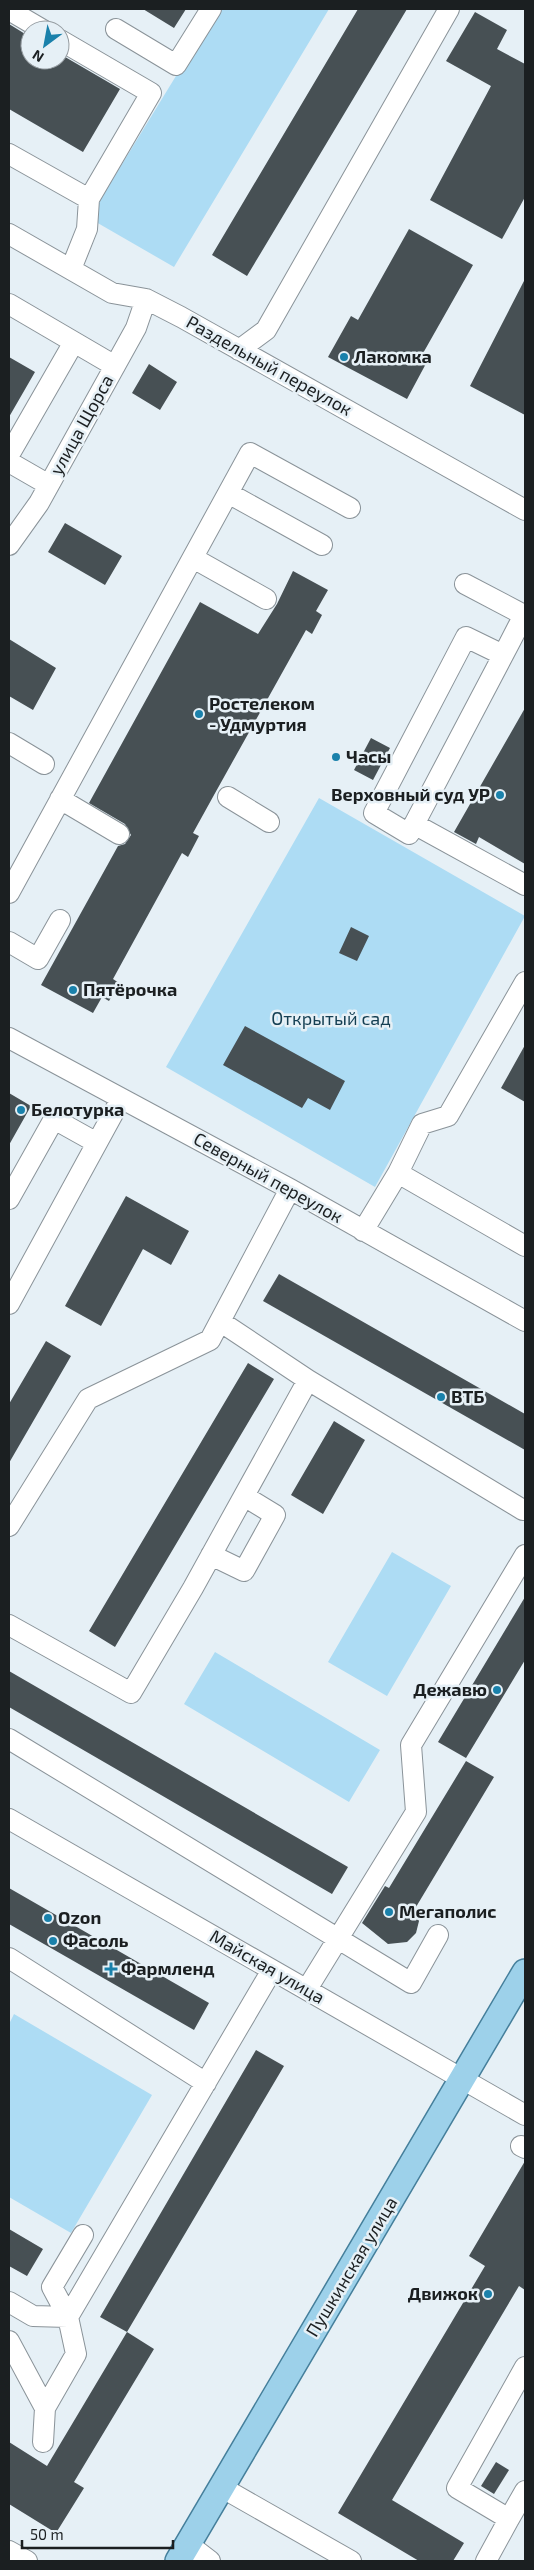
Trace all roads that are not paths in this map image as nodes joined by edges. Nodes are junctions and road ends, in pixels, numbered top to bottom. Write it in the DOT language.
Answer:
graph roads {
  1 [pos="211,9"];
  2 [pos="448,9"];
  3 [pos="9,10"];
  4 [pos="26,20"];
  5 [pos="116,30"];
  6 [pos="70,46"];
  7 [pos="9,154"];
  8 [pos="89,199"];
  9 [pos="9,234"];
  10 [pos="71,269"];
  11 [pos="146,299"];
  12 [pos="9,304"];
  13 [pos="74,342"];
  14 [pos="240,350"];
  15 [pos="115,366"];
  16 [pos="9,455"];
  17 [pos="9,462"];
  18 [pos="49,485"];
  19 [pos="228,493"];
  20 [pos="350,508"];
  21 [pos="525,510"];
  22 [pos="9,545"];
  23 [pos="322,545"];
  24 [pos="193,558"];
  25 [pos="465,584"];
  26 [pos="266,599"];
  27 [pos="525,615"];
  28 [pos="503,655"];
  29 [pos="9,742"];
  30 [pos="44,764"];
  31 [pos="228,797"];
  32 [pos="60,799"];
  33 [pos="269,822"];
  34 [pos="414,824"];
  35 [pos="119,834"];
  36 [pos="525,885"];
  37 [pos="9,893"];
  38 [pos="60,920"];
  39 [pos="9,942"];
  40 [pos="525,982"];
  41 [pos="9,1038"];
  42 [pos="122,1099"];
  43 [pos="97,1143"];
  44 [pos="398,1173"];
  45 [pos="290,1189"];
  46 [pos="9,1199"];
  47 [pos="363,1231"];
  48 [pos="525,1246"];
  49 [pos="15,1278"];
  50 [pos="9,1304"];
  51 [pos="525,1321"];
  52 [pos="221,1322"];
  53 [pos="308,1380"];
  54 [pos="244,1496"];
  55 [pos="523,1510"];
  56 [pos="9,1526"];
  57 [pos="211,1555"];
  58 [pos="525,1555"];
  59 [pos="9,1624"];
  60 [pos="9,1740"];
  61 [pos="9,1819"];
  62 [pos="438,1934"];
  63 [pos="338,1940"];
  64 [pos="9,1958"];
  65 [pos="272,1970"];
  66 [pos="525,1972"];
  67 [pos="307,1990"];
  68 [pos="463,2079"];
  69 [pos="206,2083"];
  70 [pos="525,2115"];
  71 [pos="83,2235"];
  72 [pos="9,2302"];
  73 [pos="68,2317"];
  74 [pos="9,2341"];
  75 [pos="525,2367"];
  76 [pos="45,2408"];
  77 [pos="43,2442"];
  78 [pos="222,2486"];
  79 [pos="525,2491"];
  80 [pos="509,2519"];
  81 [pos="9,2550"];
  82 [pos="183,2552"];
  83 [pos="27,2561"];
  84 [pos="210,2561"];
  85 [pos="351,2561"];
  86 [pos="486,2561"];
  1 -- 5 [label="street"];
  2 -- 14 [label="street"];
  3 -- 4 [label="street"];
  6 -- 8 [label="street"];
  7 -- 8 [label="street"];
  8 -- 10 [label="street"];
  9 -- 10 [label="street, Раздельный переулок"];
  10 -- 11 [label="street, Раздельный переулок"];
  11 -- 14 [label="street, Раздельный переулок"];
  11 -- 15 [label="street, улица Щорса"];
  12 -- 13 [label="street"];
  13 -- 15 [label="street"];
  13 -- 16 [label="street"];
  14 -- 21 [label="street, Раздельный переулок"];
  15 -- 18 [label="street, улица Щорса"];
  17 -- 18 [label="street"];
  18 -- 22 [label="street, улица Щорса"];
  19 -- 20 [label="street"];
  19 -- 23 [label="street"];
  19 -- 24 [label="street"];
  24 -- 26 [label="street"];
  24 -- 32 [label="street"];
  25 -- 27 [label="street"];
  27 -- 28 [label="street"];
  28 -- 34 [label="street"];
  28 -- 34 [label="street"];
  29 -- 30 [label="street"];
  31 -- 33 [label="street"];
  32 -- 35 [label="street"];
  32 -- 37 [label="street"];
  34 -- 36 [label="street"];
  38 -- 39 [label="street"];
  40 -- 44 [label="street"];
  41 -- 42 [label="street, Северный переулок"];
  42 -- 43 [label="street"];
  42 -- 45 [label="street, Северный переулок"];
  43 -- 46 [label="street"];
  43 -- 49 [label="street"];
  44 -- 47 [label="street"];
  44 -- 48 [label="street"];
  45 -- 47 [label="street, Северный переулок"];
  45 -- 52 [label="street"];
  47 -- 51 [label="street, Северный переулок"];
  49 -- 50 [label="street"];
  52 -- 53 [label="street"];
  52 -- 56 [label="street"];
  53 -- 54 [label="street"];
  53 -- 55 [label="street"];
  54 -- 57 [label="street"];
  54 -- 57 [label="street"];
  57 -- 59 [label="street"];
  58 -- 63 [label="street"];
  60 -- 63 [label="street"];
  61 -- 65 [label="street, Майская улица"];
  62 -- 63 [label="street"];
  63 -- 67 [label="street"];
  64 -- 69 [label="street"];
  65 -- 67 [label="street, Майская улица"];
  65 -- 69 [label="street"];
  66 -- 68 [label="main road, Пушкинская улица"];
  67 -- 68 [label="street, Майская улица"];
  68 -- 70 [label="street, Майская улица"];
  68 -- 78 [label="main road, Пушкинская улица"];
  69 -- 73 [label="street"];
  71 -- 73 [label="street"];
  72 -- 73 [label="street"];
  73 -- 76 [label="street"];
  74 -- 76 [label="street"];
  75 -- 80 [label="street"];
  76 -- 77 [label="street"];
  78 -- 82 [label="main road, Пушкинская улица"];
  78 -- 85 [label="street"];
  79 -- 80 [label="street"];
  80 -- 86 [label="street"];
  81 -- 83 [label="street"];
  82 -- 84 [label="street"];
}
